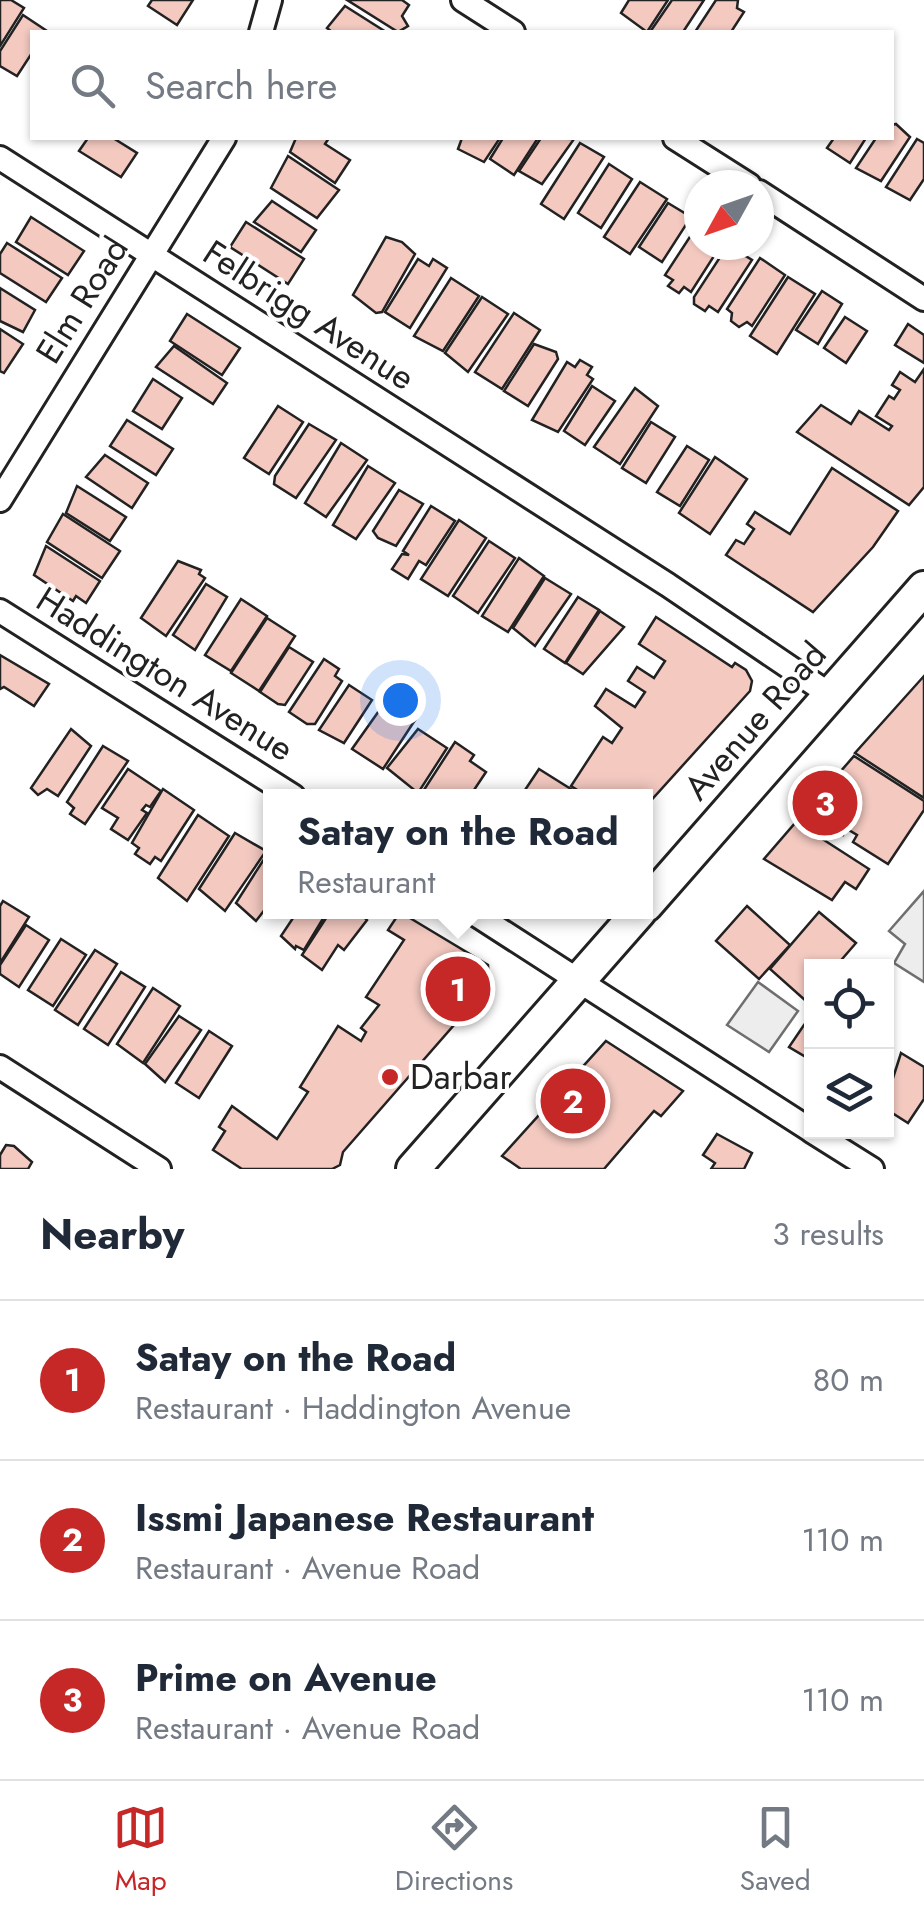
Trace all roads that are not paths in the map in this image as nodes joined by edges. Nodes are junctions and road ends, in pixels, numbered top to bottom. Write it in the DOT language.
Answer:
graph roads {
  1 [pos="270,0"];
  2 [pos="463,0"];
  3 [pos="262,30"];
  4 [pos="510,30"];
  5 [pos="223,140"];
  6 [pos="678,140"];
  7 [pos="0,158"];
  8 [pos="725,170"];
  9 [pos="774,202"];
  10 [pos="151,255"];
  11 [pos="924,298"];
  12 [pos="0,500"];
  13 [pos="924,588"];
  14 [pos="0,611"];
  15 [pos="832,696"];
  16 [pos="281,789"];
  17 [pos="653,897"];
  18 [pos="483,919"];
  19 [pos="634,919"];
  20 [pos="578,981"];
  21 [pos="0,1068"];
  22 [pos="804,1126"];
  23 [pos="825,1139"];
  24 [pos="159,1169"];
  25 [pos="413,1169"];
  26 [pos="872,1169"];
  1 -- 3 [label="street"];
  2 -- 4 [label="street"];
  5 -- 10 [label="street, Elm Road"];
  6 -- 8 [label="street"];
  7 -- 10 [label="street, Felbrigg Avenue"];
  9 -- 11 [label="street"];
  10 -- 12 [label="street, Elm Road"];
  10 -- 15 [label="street, Felbrigg Avenue"];
  13 -- 15 [label="main road, Avenue Road"];
  14 -- 16 [label="street, Haddington Avenue"];
  15 -- 17 [label="main road, Avenue Road"];
  18 -- 20 [label="street"];
  19 -- 20 [label="main road"];
  20 -- 22 [label="street"];
  20 -- 25 [label="main road"];
  21 -- 24 [label="street"];
  23 -- 26 [label="street"];
}
